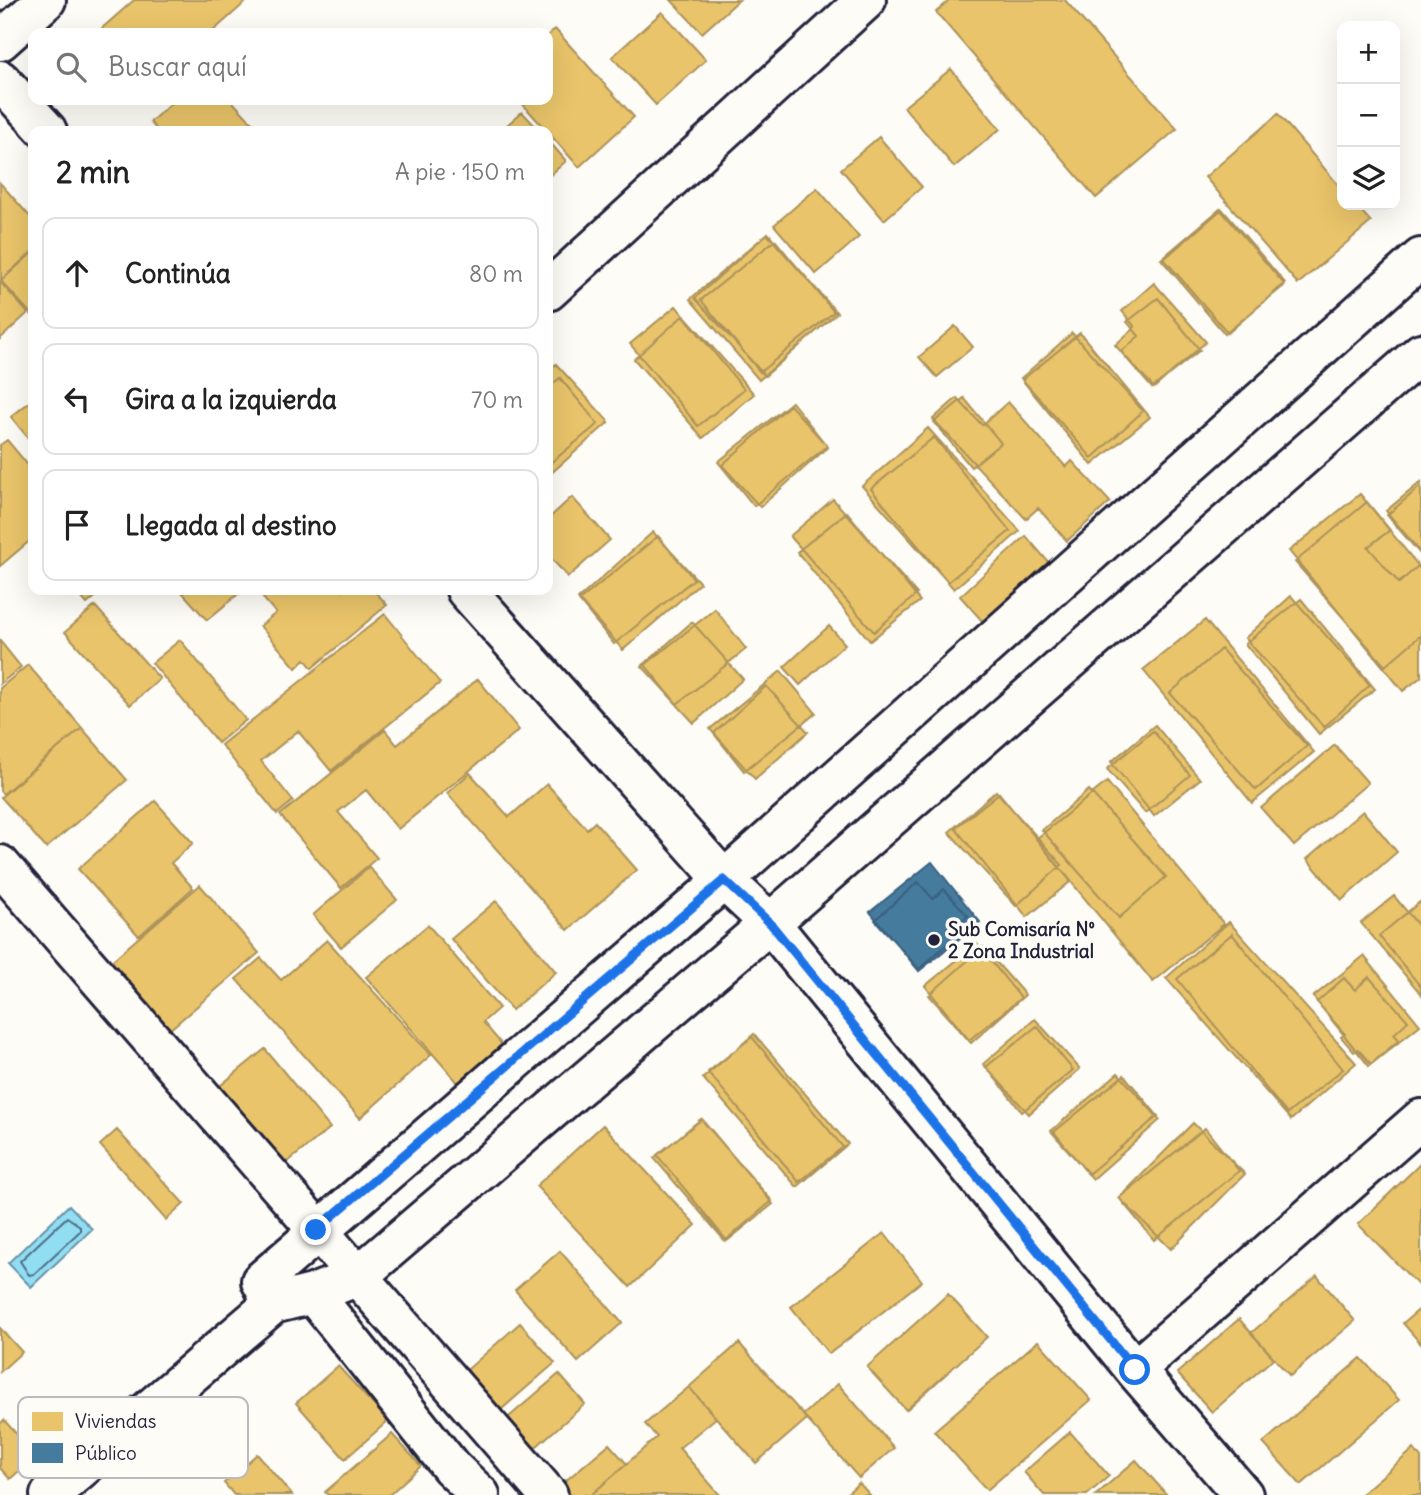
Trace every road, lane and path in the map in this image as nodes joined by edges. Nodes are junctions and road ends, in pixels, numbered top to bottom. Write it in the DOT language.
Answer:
graph roads {
  1 [pos="46,0"];
  2 [pos="866,0"];
  3 [pos="0,41"];
  4 [pos="0,80"];
  5 [pos="42,126"];
  6 [pos="1421,258"];
  7 [pos="553,286"];
  8 [pos="1421,353"];
  9 [pos="470,595"];
  10 [pos="0,864"];
  11 [pos="724,880"];
  12 [pos="770,923"];
  13 [pos="1421,1119"];
  14 [pos="316,1230"];
  15 [pos="358,1276"];
  16 [pos="267,1293"];
  17 [pos="313,1294"];
  18 [pos="1135,1370"];
  19 [pos="155,1397"];
  20 [pos="68,1478"];
  21 [pos="50,1495"];
  22 [pos="480,1495"];
  23 [pos="548,1495"];
  24 [pos="1243,1495"];
  1 -- 3 [label="street"];
  2 -- 7 [label="street"];
  4 -- 5 [label="street"];
  6 -- 11 [label="street"];
  8 -- 12 [label="street"];
  9 -- 11 [label="street"];
  10 -- 14 [label="street"];
  11 -- 12 [label="street"];
  11 -- 14 [label="street"];
  12 -- 15 [label="street"];
  12 -- 18 [label="street"];
  13 -- 18 [label="street"];
  14 -- 15 [label="street"];
  14 -- 16 [label="street"];
  15 -- 17 [label="street"];
  15 -- 23 [label="street"];
  16 -- 17 [label="street"];
  16 -- 19 [label="street"];
  17 -- 22 [label="street"];
  18 -- 24 [label="street"];
  20 -- 21 [label="street"];
}
